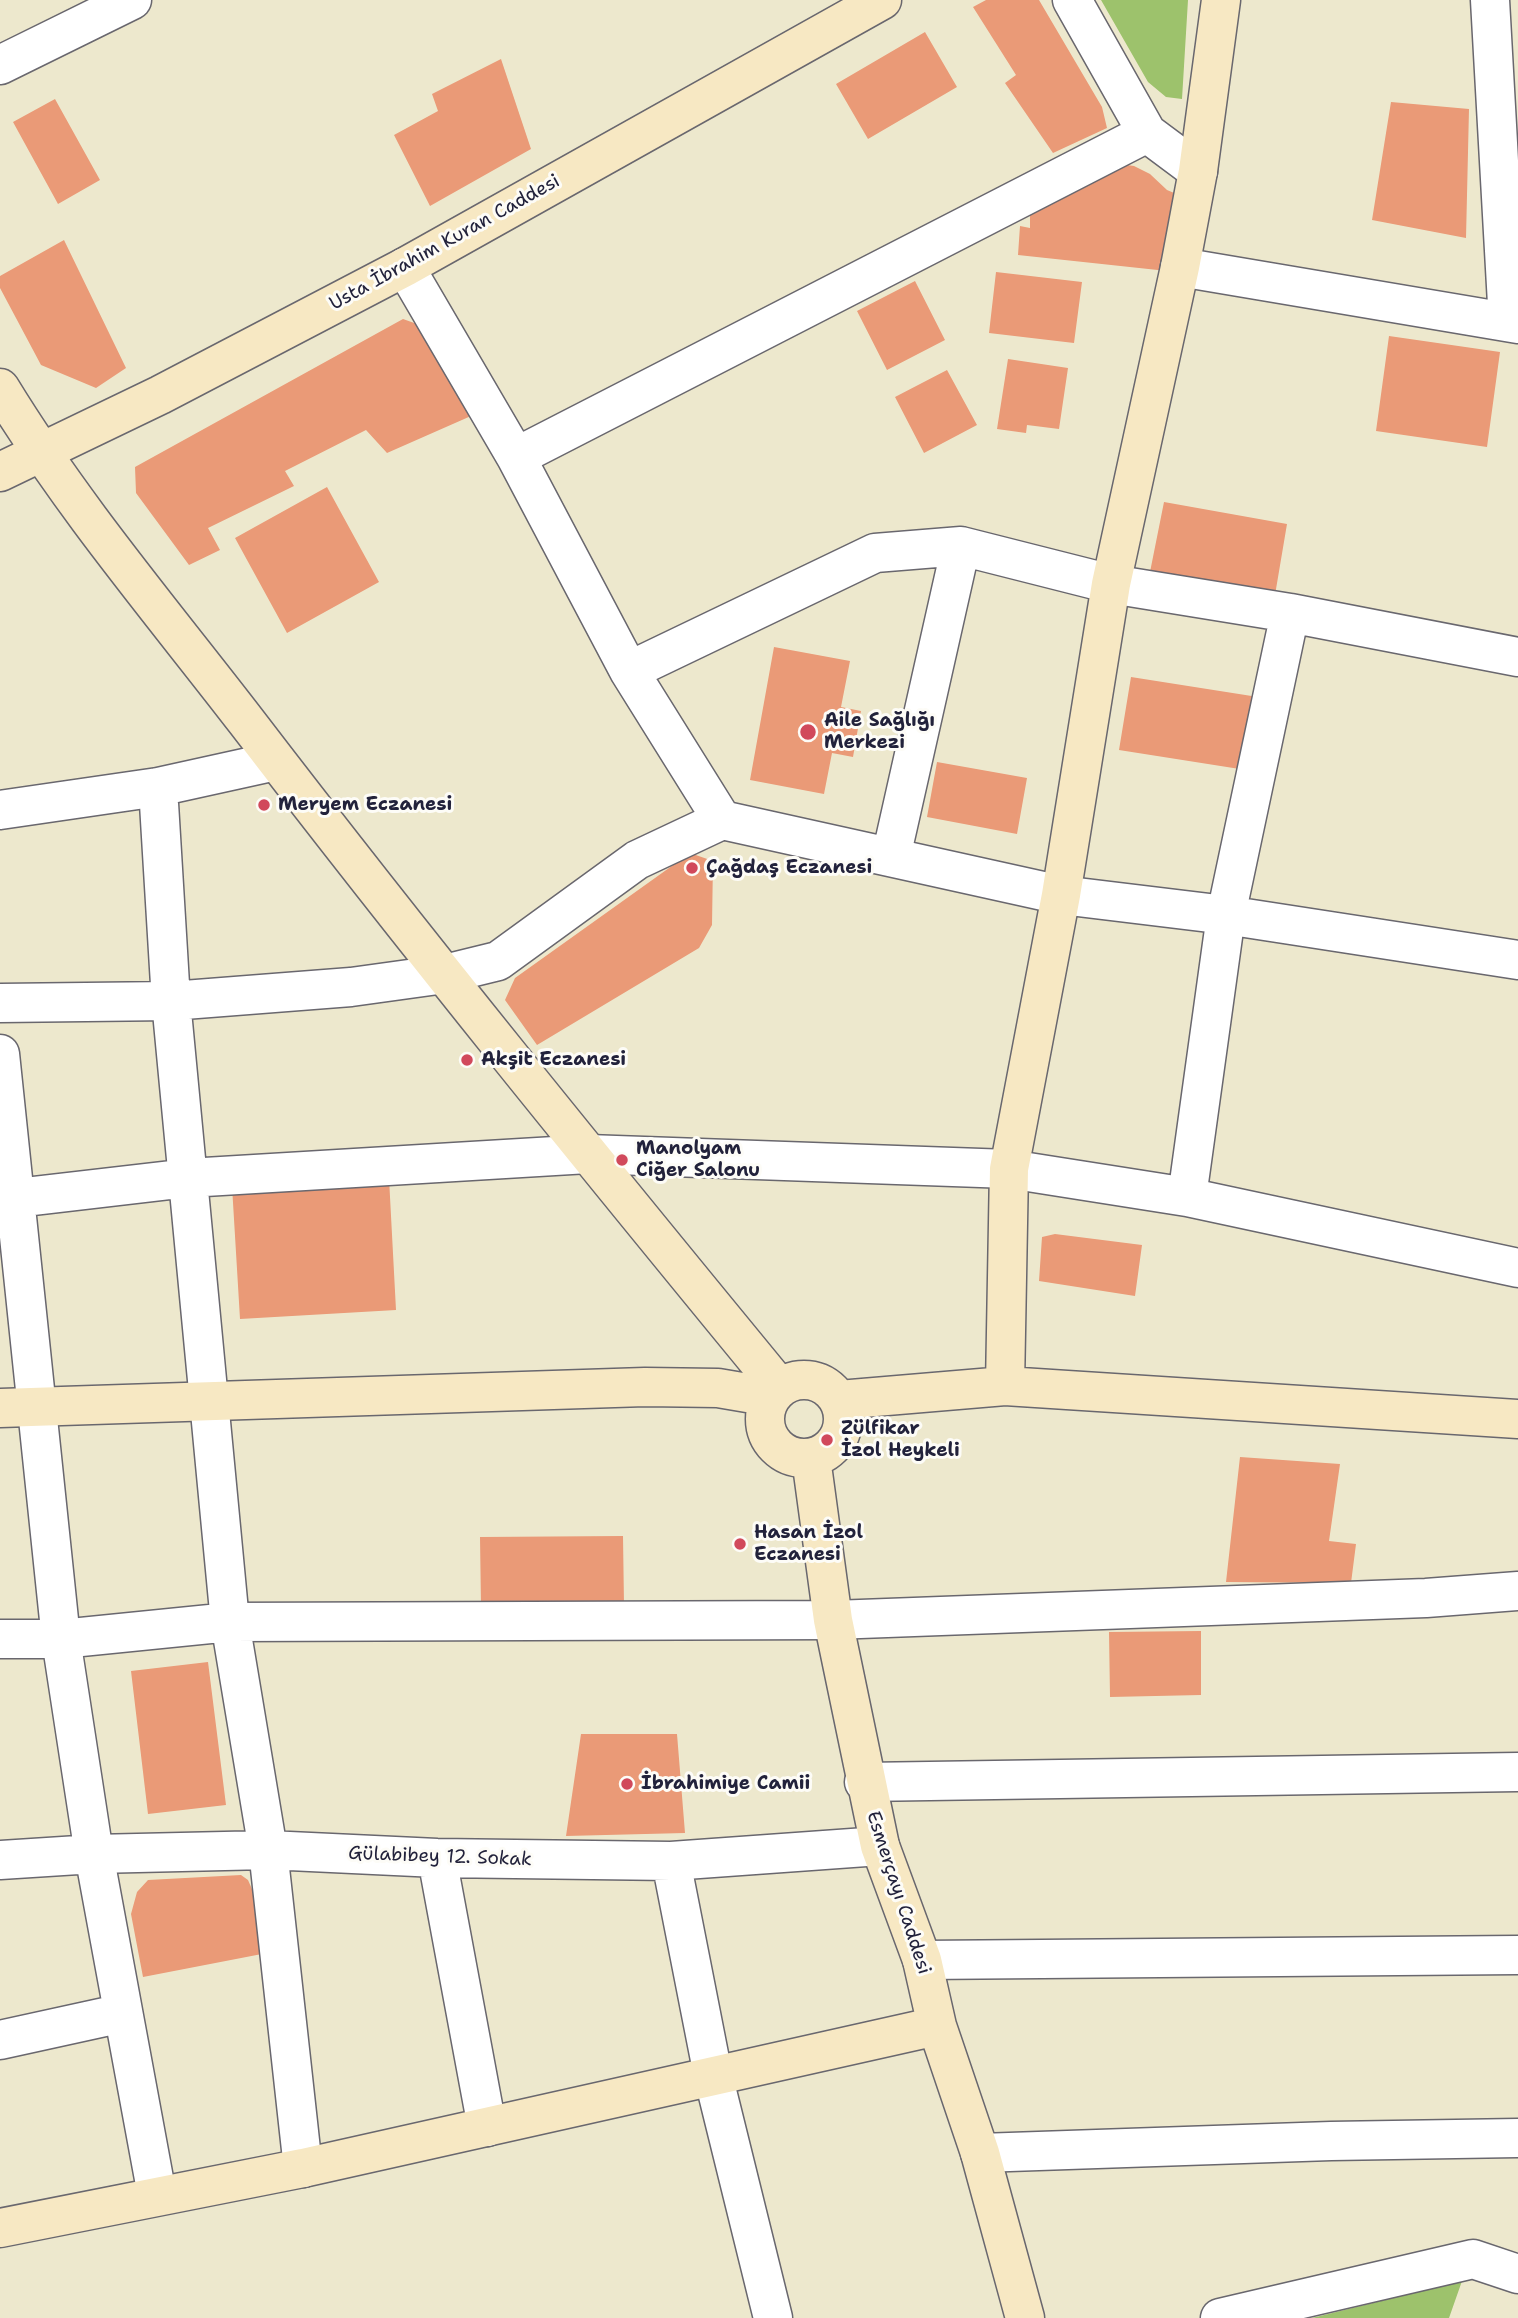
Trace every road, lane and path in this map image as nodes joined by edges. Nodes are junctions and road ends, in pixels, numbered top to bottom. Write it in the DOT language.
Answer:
graph roads {
  1 [pos="132,0"];
  2 [pos="882,0"];
  3 [pos="1072,0"];
  4 [pos="1221,0"];
  5 [pos="1490,0"];
  6 [pos="92,9"];
  7 [pos="0,65"];
  8 [pos="1147,133"];
  9 [pos="1198,171"];
  10 [pos="405,267"];
  11 [pos="1180,267"];
  12 [pos="1513,323"];
  13 [pos="0,388"];
  14 [pos="38,451"];
  15 [pos="516,457"];
  16 [pos="0,472"];
  17 [pos="961,546"];
  18 [pos="1111,584"];
  19 [pos="1290,613"];
  20 [pos="1518,657"];
  21 [pos="629,671"];
  22 [pos="276,761"];
  23 [pos="158,787"];
  24 [pos="0,810"];
  25 [pos="722,820"];
  26 [pos="891,857"];
  27 [pos="1061,895"];
  28 [pos="1226,915"];
  29 [pos="1518,960"];
  30 [pos="445,974"];
  31 [pos="171,1001"];
  32 [pos="0,1003"];
  33 [pos="0,1054"];
  34 [pos="588,1154"];
  35 [pos="1009,1169"];
  36 [pos="188,1178"];
  37 [pos="1187,1197"];
  38 [pos="7,1200"];
  39 [pos="1518,1268"];
  40 [pos="1005,1386"];
  41 [pos="775,1392"];
  42 [pos="839,1401"];
  43 [pos="207,1404"];
  44 [pos="18,1407"];
  45 [pos="1518,1419"];
  46 [pos="810,1458"];
  47 [pos="1518,1591"];
  48 [pos="833,1620"];
  49 [pos="230,1622"];
  50 [pos="0,1639"];
  51 [pos="61,1639"];
  52 [pos="1518,1772"];
  53 [pos="864,1782"];
  54 [pos="880,1846"];
  55 [pos="268,1850"];
  56 [pos="94,1854"];
  57 [pos="437,1858"];
  58 [pos="0,1860"];
  59 [pos="671,1861"];
  60 [pos="1518,1955"];
  61 [pos="922,1960"];
  62 [pos="123,2013"];
  63 [pos="937,2026"];
  64 [pos="0,2040"];
  65 [pos="713,2075"];
  66 [pos="487,2127"];
  67 [pos="1518,2138"];
  68 [pos="980,2153"];
  69 [pos="303,2168"];
  70 [pos="157,2195"];
  71 [pos="0,2228"];
  72 [pos="1518,2274"];
  73 [pos="773,2318"];
  74 [pos="1025,2318"];
  75 [pos="1220,2318"];
  1 -- 6 [label="street"];
  2 -- 10 [label="main road, Usta İbrahim Kuran Caddesi"];
  3 -- 8 [label="street"];
  4 -- 9 [label="main road"];
  5 -- 12 [label="street"];
  6 -- 7 [label="street"];
  8 -- 9 [label="street"];
  8 -- 15 [label="street"];
  9 -- 11 [label="main road"];
  10 -- 14 [label="main road, Usta İbrahim Kuran Caddesi"];
  10 -- 15 [label="street"];
  11 -- 12 [label="street"];
  11 -- 18 [label="main road"];
  13 -- 14 [label="main road"];
  14 -- 16 [label="main road, Usta İbrahim Kuran Caddesi"];
  14 -- 22 [label="main road"];
  15 -- 21 [label="street"];
  17 -- 18 [label="street"];
  17 -- 21 [label="street"];
  17 -- 26 [label="street"];
  18 -- 19 [label="street"];
  18 -- 27 [label="main road"];
  19 -- 20 [label="street"];
  19 -- 28 [label="street"];
  21 -- 25 [label="street"];
  22 -- 23 [label="street"];
  22 -- 30 [label="main road"];
  23 -- 24 [label="street"];
  23 -- 31 [label="street"];
  25 -- 26 [label="street"];
  25 -- 30 [label="street"];
  26 -- 27 [label="street"];
  27 -- 28 [label="street"];
  27 -- 35 [label="main road"];
  28 -- 29 [label="street"];
  28 -- 37 [label="street"];
  30 -- 31 [label="street"];
  30 -- 34 [label="main road"];
  31 -- 32 [label="street"];
  31 -- 36 [label="street"];
  33 -- 38 [label="street"];
  34 -- 35 [label="street"];
  34 -- 36 [label="street"];
  34 -- 41 [label="main road"];
  35 -- 37 [label="street"];
  35 -- 40 [label="main road"];
  36 -- 38 [label="street"];
  36 -- 43 [label="street"];
  37 -- 39 [label="street"];
  38 -- 44 [label="street"];
  40 -- 42 [label="main road"];
  40 -- 45 [label="main road"];
  41 -- 42 [label="main road"];
  41 -- 43 [label="main road"];
  41 -- 46 [label="main road"];
  42 -- 46 [label="main road"];
  43 -- 44 [label="main road"];
  43 -- 49 [label="street"];
  44 -- 51 [label="street"];
  46 -- 48 [label="main road, Esmerçayı Caddesi"];
  47 -- 48 [label="street"];
  48 -- 49 [label="street"];
  48 -- 53 [label="main road, Esmerçayı Caddesi"];
  49 -- 51 [label="street"];
  49 -- 55 [label="street"];
  50 -- 51 [label="street"];
  51 -- 56 [label="street"];
  52 -- 53 [label="street"];
  53 -- 54 [label="main road, Esmerçayı Caddesi"];
  54 -- 59 [label="street, Gülabibey 12. Sokak"];
  54 -- 61 [label="main road, Esmerçayı Caddesi"];
  55 -- 56 [label="street, Gülabibey 12. Sokak"];
  55 -- 57 [label="street, Gülabibey 12. Sokak"];
  55 -- 69 [label="street"];
  56 -- 58 [label="street, Gülabibey 12. Sokak"];
  56 -- 62 [label="street"];
  57 -- 59 [label="street, Gülabibey 12. Sokak"];
  57 -- 66 [label="street"];
  59 -- 65 [label="street"];
  60 -- 61 [label="street"];
  61 -- 63 [label="main road, Esmerçayı Caddesi"];
  62 -- 64 [label="street"];
  62 -- 70 [label="street"];
  63 -- 65 [label="main road"];
  63 -- 68 [label="main road, Esmerçayı Caddesi"];
  65 -- 66 [label="main road"];
  65 -- 73 [label="street"];
  66 -- 69 [label="main road"];
  67 -- 68 [label="street"];
  68 -- 74 [label="main road, Esmerçayı Caddesi"];
  69 -- 70 [label="main road"];
  70 -- 71 [label="main road"];
  72 -- 75 [label="street"];
}
